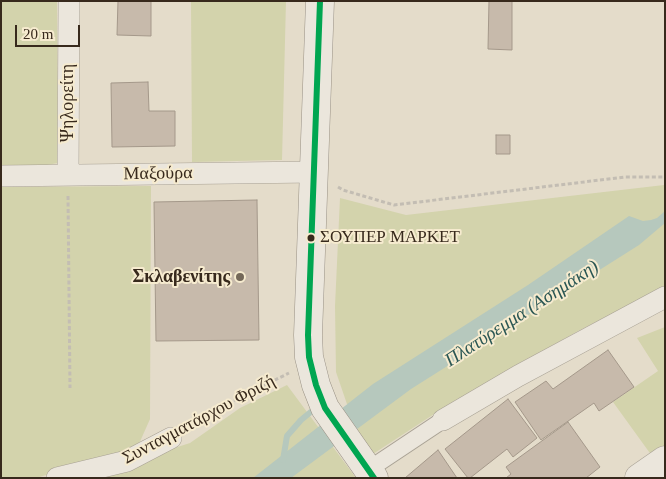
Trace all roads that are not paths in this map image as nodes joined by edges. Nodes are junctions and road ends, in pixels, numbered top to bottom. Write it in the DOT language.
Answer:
graph roads {
  1 [pos="69,1"];
  2 [pos="320,1"];
  3 [pos="314,172"];
  4 [pos="68,175"];
  5 [pos="1,176"];
  6 [pos="665,297"];
  7 [pos="443,420"];
  8 [pos="171,438"];
  9 [pos="665,460"];
  10 [pos="371,474"];
  11 [pos="57,478"];
  12 [pos="639,478"];
  1 -- 4 [label="street, Ψηλορείτη"];
  2 -- 3 [label="main road"];
  3 -- 4 [label="street, Μαξούρα"];
  3 -- 10 [label="main road"];
  4 -- 5 [label="street, Μαξούρα"];
  6 -- 7 [label="street"];
  7 -- 10 [label="street"];
  8 -- 11 [label="street, Συνταγματάρχου Φριζή"];
  9 -- 12 [label="main road"];
}
